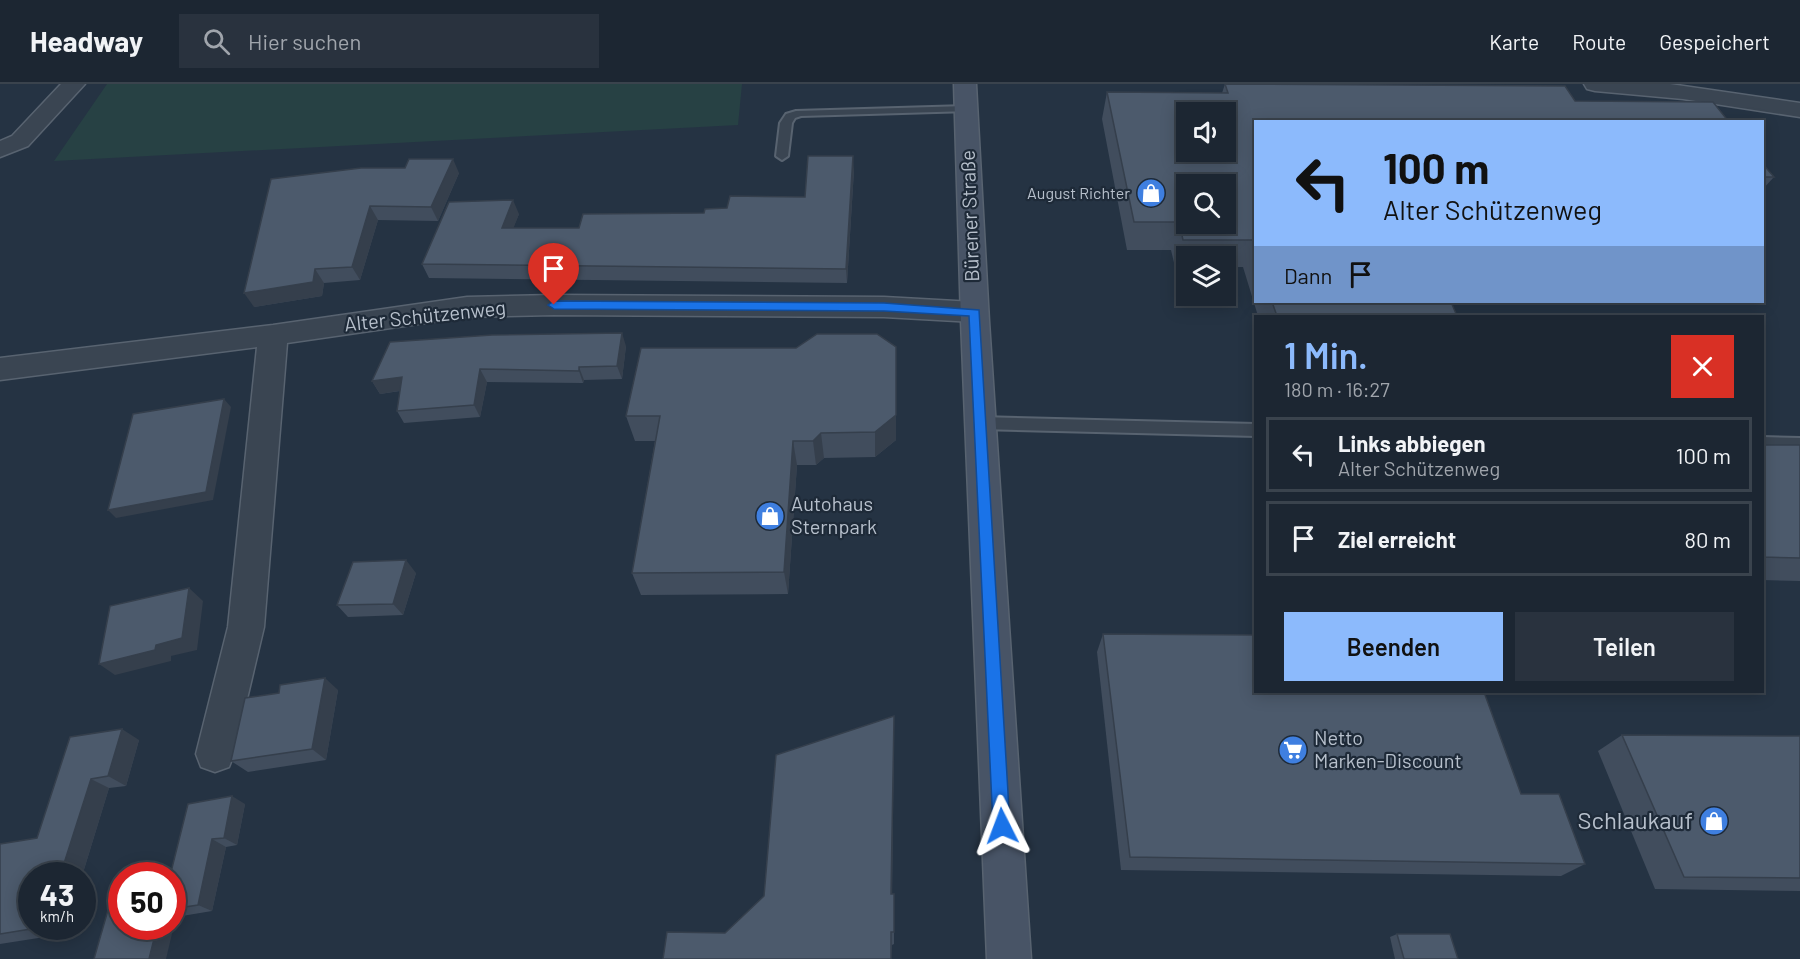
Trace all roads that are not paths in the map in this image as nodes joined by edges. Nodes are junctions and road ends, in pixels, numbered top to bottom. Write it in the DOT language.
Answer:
graph roads {
  1 [pos="74,84"];
  2 [pos="965,84"];
  3 [pos="1595,84"];
  4 [pos="966,110"];
  5 [pos="1800,110"];
  6 [pos="0,150"];
  7 [pos="782,156"];
  8 [pos="974,312"];
  9 [pos="273,335"];
  10 [pos="0,369"];
  11 [pos="980,423"];
  12 [pos="1254,430"];
  13 [pos="1764,443"];
  14 [pos="1800,444"];
  15 [pos="215,754"];
  16 [pos="1009,959"];
  1 -- 6 [label="street"];
  2 -- 4 [label="main road, Bürener Straße"];
  3 -- 5 [label="street"];
  4 -- 7 [label="lane"];
  4 -- 8 [label="main road, Bürener Straße"];
  8 -- 9 [label="street, Alter Schützenweg"];
  8 -- 11 [label="main road, Bürener Straße"];
  9 -- 10 [label="street, Alter Schützenweg"];
  9 -- 15 [label="street"];
  11 -- 12 [label="lane"];
  11 -- 16 [label="main road, Bürener Straße"];
  13 -- 14 [label="lane"];
}
